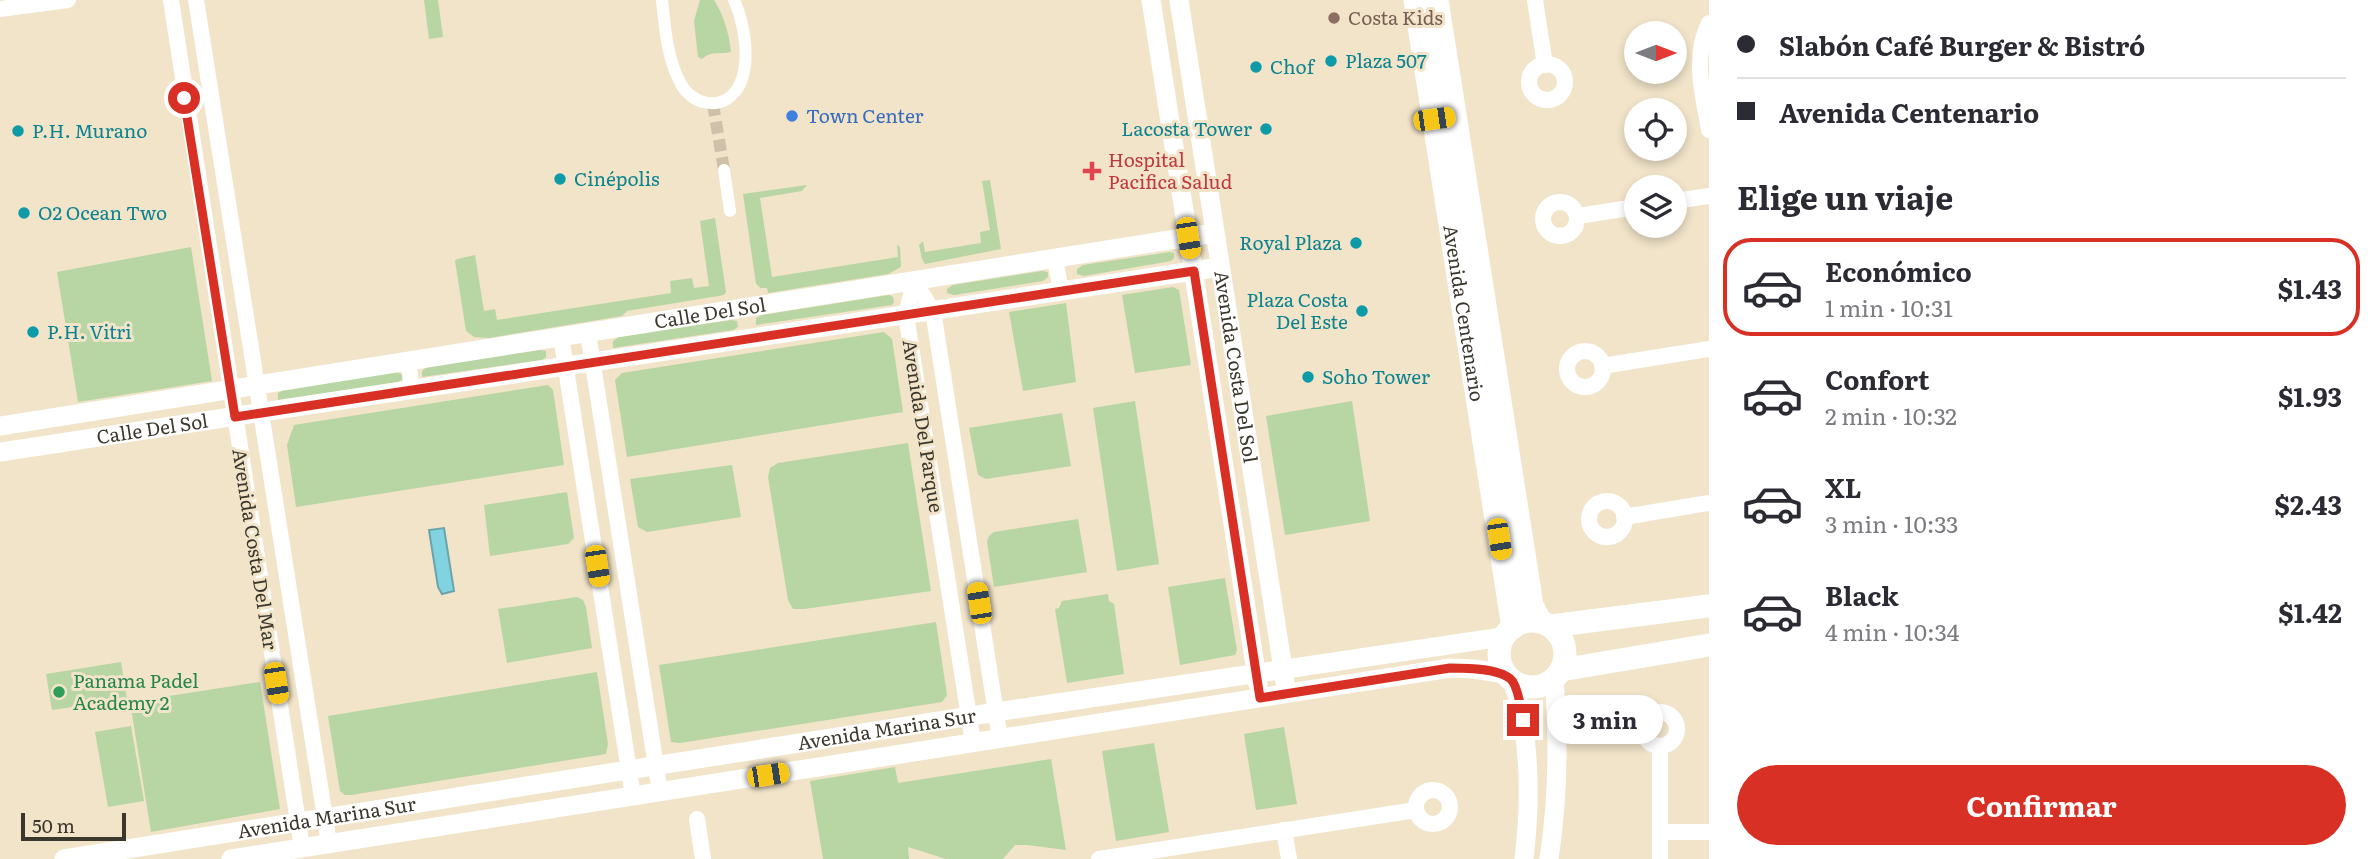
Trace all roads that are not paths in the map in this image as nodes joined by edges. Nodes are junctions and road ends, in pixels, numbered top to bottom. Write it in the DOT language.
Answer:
graph roads {
  1 [pos="68,0"];
  2 [pos="170,0"];
  3 [pos="197,0"];
  4 [pos="662,0"];
  5 [pos="734,0"];
  6 [pos="1152,0"];
  7 [pos="1179,0"];
  8 [pos="1415,0"];
  9 [pos="1437,0"];
  10 [pos="1535,0"];
  11 [pos="7,6"];
  12 [pos="1709,23"];
  13 [pos="1545,65"];
  14 [pos="1445,118"];
  15 [pos="1709,130"];
  16 [pos="724,170"];
  17 [pos="1709,196"];
  18 [pos="1687,199"];
  19 [pos="1624,209"];
  20 [pos="730,211"];
  21 [pos="1578,216"];
  22 [pos="1214,233"];
  23 [pos="1188,238"];
  24 [pos="1055,259"];
  25 [pos="1220,267"];
  26 [pos="1194,271"];
  27 [pos="914,281"];
  28 [pos="1061,291"];
  29 [pos="933,311"];
  30 [pos="906,315"];
  31 [pos="588,333"];
  32 [pos="561,337"];
  33 [pos="1709,349"];
  34 [pos="408,361"];
  35 [pos="593,363"];
  36 [pos="566,366"];
  37 [pos="1602,366"];
  38 [pos="258,385"];
  39 [pos="230,390"];
  40 [pos="412,390"];
  41 [pos="262,413"];
  42 [pos="235,417"];
  43 [pos="52,418"];
  44 [pos="0,426"];
  45 [pos="1507,438"];
  46 [pos="1484,443"];
  47 [pos="56,444"];
  48 [pos="0,452"];
  49 [pos="1709,503"];
  50 [pos="1624,517"];
  51 [pos="1264,547"];
  52 [pos="1238,551"];
  53 [pos="1709,606"];
  54 [pos="1545,623"];
  55 [pos="1507,633"];
  56 [pos="1709,645"];
  57 [pos="1283,669"];
  58 [pos="1257,673"];
  59 [pos="1558,674"];
  60 [pos="1509,678"];
  61 [pos="1286,694"];
  62 [pos="1260,698"];
  63 [pos="996,712"];
  64 [pos="968,716"];
  65 [pos="1000,738"];
  66 [pos="973,743"];
  67 [pos="1660,746"];
  68 [pos="656,765"];
  69 [pos="629,769"];
  70 [pos="660,792"];
  71 [pos="633,796"];
  72 [pos="1416,810"];
  73 [pos="326,816"];
  74 [pos="697,819"];
  75 [pos="298,821"];
  76 [pos="1284,830"];
  77 [pos="1661,832"];
  78 [pos="1709,832"];
  79 [pos="329,844"];
  80 [pos="302,848"];
  81 [pos="64,859"];
  82 [pos="232,859"];
  83 [pos="703,859"];
  84 [pos="1099,859"];
  85 [pos="1289,859"];
  86 [pos="1524,859"];
  87 [pos="1549,859"];
  88 [pos="1660,859"];
  1 -- 11 [label="street"];
  2 -- 39 [label="street, Avenida Costa Del Mar"];
  3 -- 38 [label="street, Avenida Costa Del Mar"];
  4 -- 5 [label="street"];
  6 -- 23 [label="street, Avenida Costa Del Sol"];
  7 -- 22 [label="street, Avenida Costa Del Sol"];
  8 -- 14 [label="main road, Avenida Centenario"];
  9 -- 14 [label="main road, Avenida Centenario"];
  10 -- 13 [label="street"];
  12 -- 15 [label="street"];
  14 -- 45 [label="main road, Avenida Centenario"];
  14 -- 46 [label="main road, Avenida Centenario"];
  16 -- 20 [label="street"];
  17 -- 18 [label="street"];
  19 -- 21 [label="street"];
  22 -- 23 [label="street, Calle Del Sol"];
  22 -- 25 [label="street, Avenida Costa Del Sol"];
  23 -- 24 [label="street, Calle Del Sol"];
  23 -- 26 [label="street, Avenida Costa Del Sol"];
  24 -- 27 [label="street, Calle Del Sol"];
  24 -- 28 [label="street"];
  25 -- 26 [label="street, Calle Del Sol"];
  25 -- 51 [label="street, Avenida Costa Del Sol"];
  26 -- 28 [label="street, Calle Del Sol"];
  26 -- 52 [label="street, Avenida Costa Del Sol"];
  27 -- 29 [label="street, Avenida Del Parque"];
  27 -- 30 [label="street, Avenida Del Parque"];
  27 -- 31 [label="street, Calle Del Sol"];
  28 -- 29 [label="street, Calle Del Sol"];
  29 -- 30 [label="street, Calle Del Sol"];
  29 -- 63 [label="street, Avenida Del Parque"];
  30 -- 35 [label="street, Calle Del Sol"];
  30 -- 64 [label="street, Avenida Del Parque"];
  31 -- 32 [label="street, Calle Del Sol"];
  31 -- 35 [label="street"];
  32 -- 34 [label="street, Calle Del Sol"];
  32 -- 36 [label="street"];
  33 -- 37 [label="street"];
  34 -- 38 [label="street, Calle Del Sol"];
  34 -- 40 [label="street"];
  35 -- 36 [label="street, Calle Del Sol"];
  35 -- 68 [label="street"];
  36 -- 40 [label="street, Calle Del Sol"];
  36 -- 69 [label="street"];
  38 -- 39 [label="street, Calle Del Sol"];
  38 -- 41 [label="street, Avenida Costa Del Mar"];
  39 -- 42 [label="street, Avenida Costa Del Mar"];
  39 -- 43 [label="street, Calle Del Sol"];
  40 -- 41 [label="street, Calle Del Sol"];
  41 -- 42 [label="street, Calle Del Sol"];
  41 -- 73 [label="street, Avenida Costa Del Mar"];
  42 -- 47 [label="street, Calle Del Sol"];
  42 -- 75 [label="street, Avenida Costa Del Mar"];
  43 -- 44 [label="street, Calle Del Sol"];
  43 -- 47 [label="street"];
  45 -- 46 [label="main road"];
  45 -- 54 [label="main road, Avenida Centenario"];
  46 -- 55 [label="main road, Avenida Centenario"];
  47 -- 48 [label="street, Calle Del Sol"];
  49 -- 50 [label="street"];
  51 -- 52 [label="street"];
  51 -- 57 [label="street, Avenida Costa Del Sol"];
  52 -- 58 [label="street, Avenida Costa Del Sol"];
  53 -- 54 [label="main road"];
  54 -- 55 [label="main road"];
  54 -- 59 [label="main road"];
  55 -- 57 [label="street, Avenida Marina Sur"];
  55 -- 60 [label="main road"];
  56 -- 59 [label="main road"];
  57 -- 58 [label="street, Avenida Marina Sur"];
  57 -- 61 [label="street, Avenida Costa Del Sol"];
  58 -- 62 [label="street, Avenida Costa Del Sol"];
  58 -- 63 [label="street, Avenida Marina Sur"];
  59 -- 60 [label="main road"];
  59 -- 87 [label="street"];
  60 -- 61 [label="street, Avenida Marina Sur"];
  60 -- 86 [label="street"];
  61 -- 62 [label="street, Avenida Marina Sur"];
  62 -- 65 [label="street, Avenida Marina Sur"];
  63 -- 64 [label="street, Avenida Marina Sur"];
  63 -- 65 [label="street, Avenida Del Parque"];
  64 -- 66 [label="street, Avenida Del Parque"];
  64 -- 68 [label="street, Avenida Marina Sur"];
  65 -- 66 [label="street, Avenida Marina Sur"];
  66 -- 70 [label="street, Avenida Marina Sur"];
  67 -- 77 [label="street"];
  68 -- 69 [label="street, Avenida Marina Sur"];
  68 -- 70 [label="street"];
  69 -- 71 [label="street"];
  69 -- 73 [label="street, Avenida Marina Sur"];
  70 -- 71 [label="street, Avenida Marina Sur"];
  71 -- 79 [label="street, Avenida Marina Sur"];
  72 -- 76 [label="street"];
  73 -- 75 [label="street, Avenida Marina Sur"];
  73 -- 79 [label="street, Avenida Costa Del Mar"];
  74 -- 83 [label="street"];
  75 -- 80 [label="street, Avenida Costa Del Mar"];
  75 -- 81 [label="street, Avenida Marina Sur"];
  76 -- 84 [label="street"];
  76 -- 85 [label="street"];
  77 -- 78 [label="street"];
  77 -- 88 [label="street"];
  79 -- 80 [label="street, Avenida Marina Sur"];
  80 -- 82 [label="street, Avenida Marina Sur"];
}
